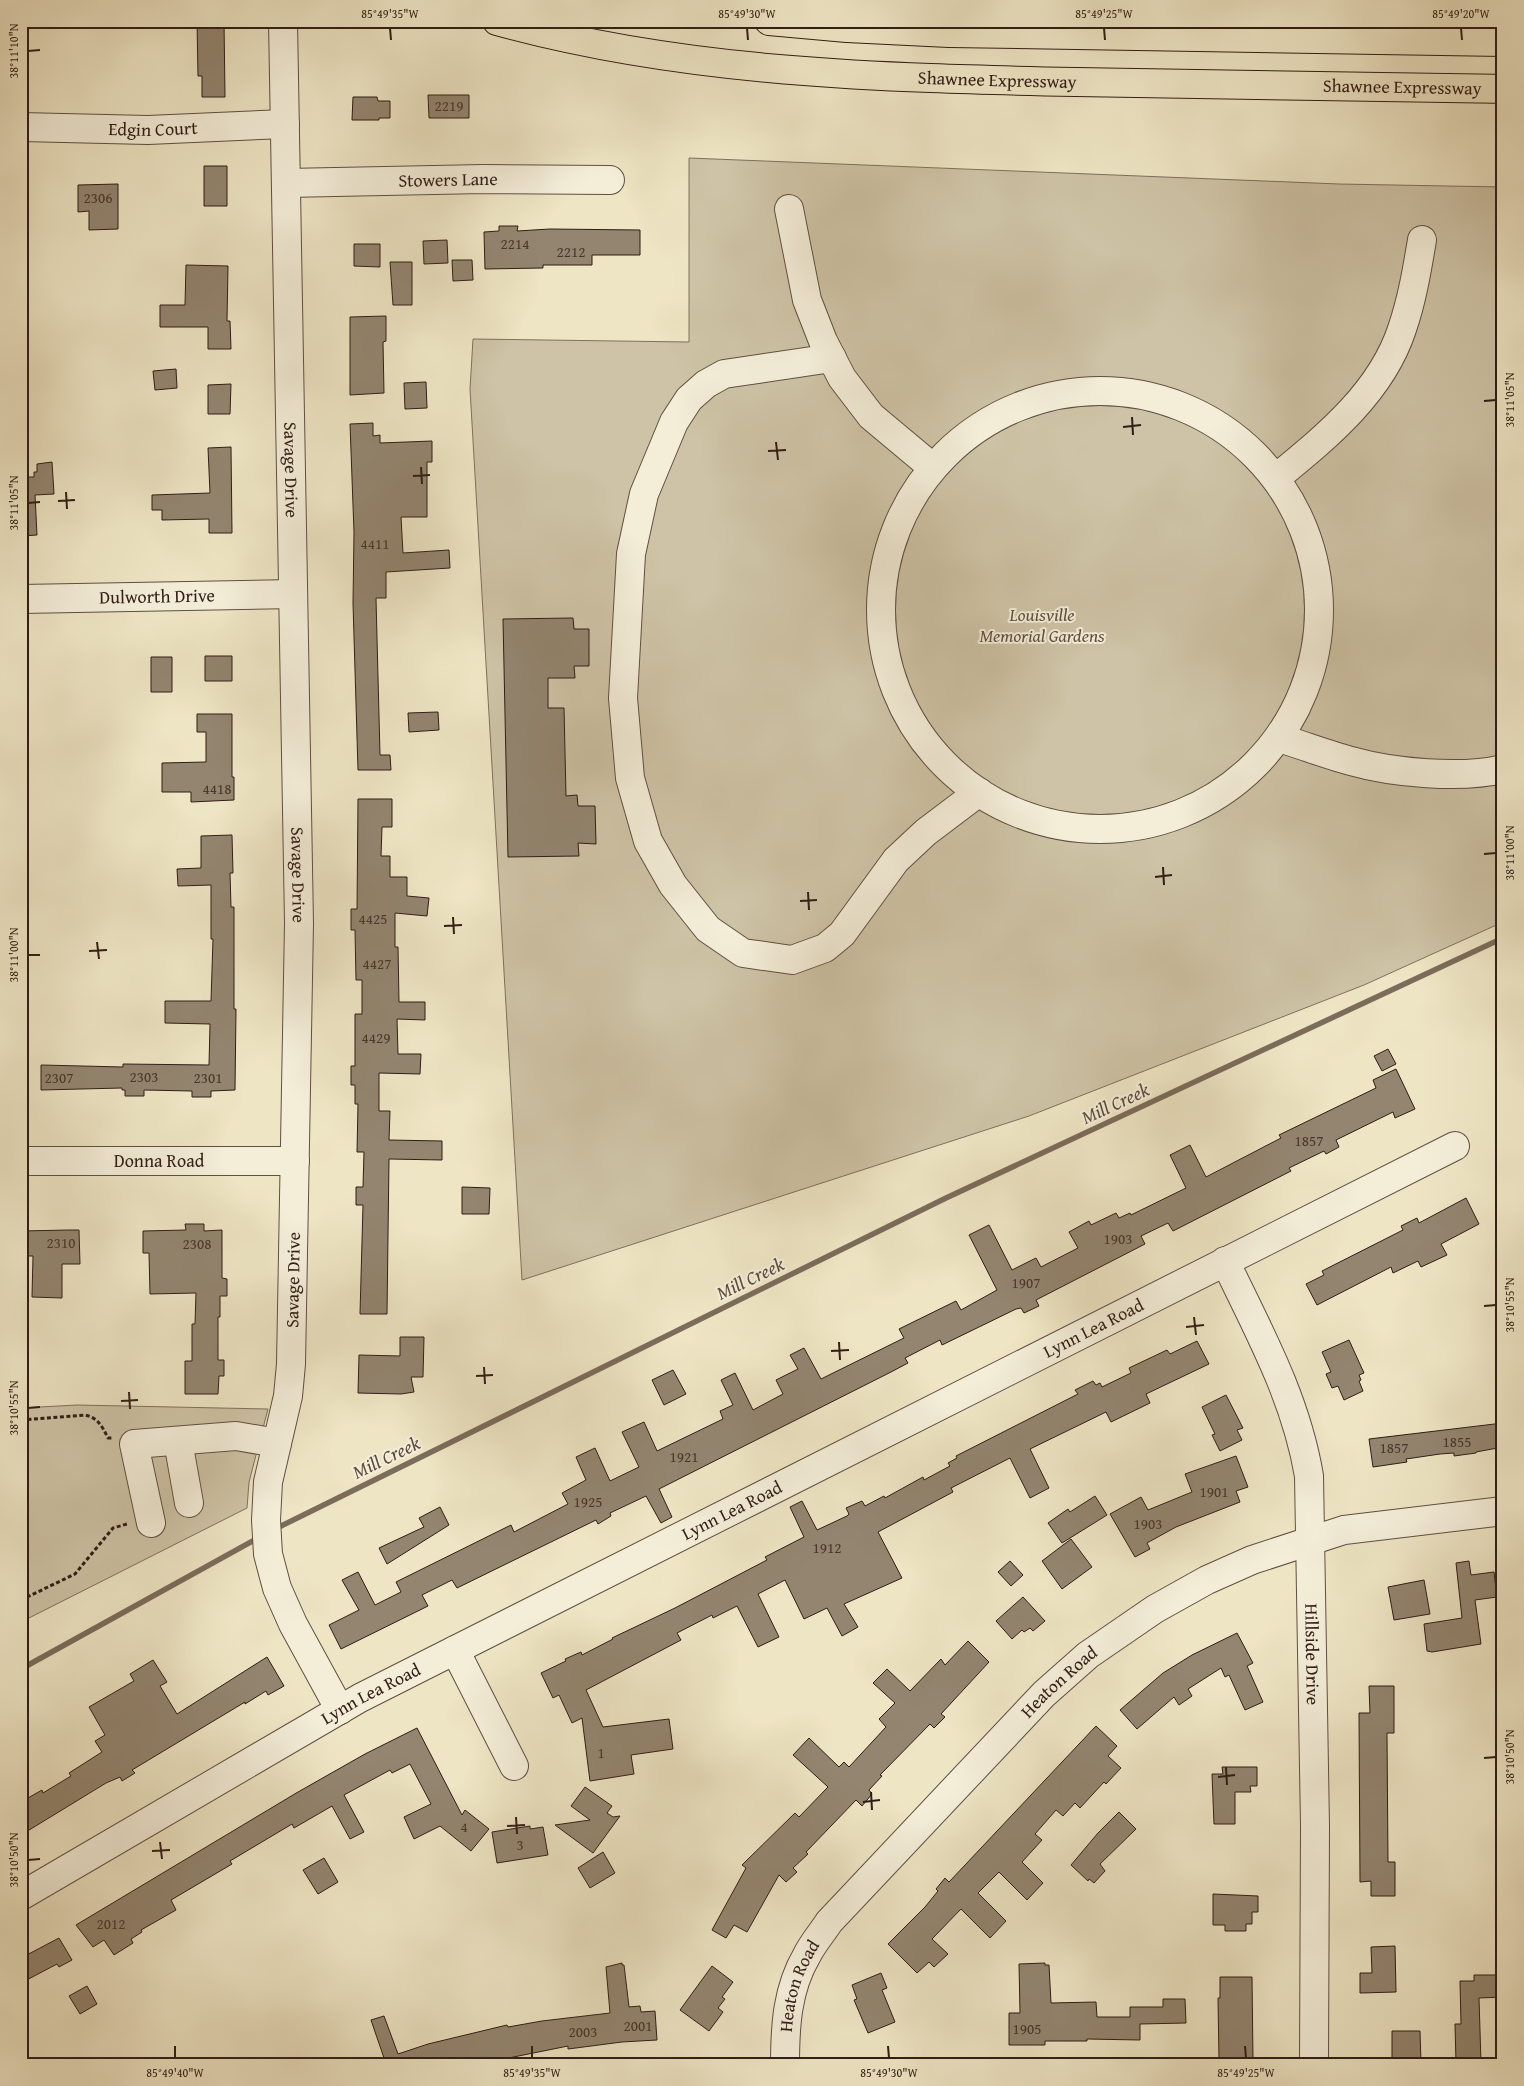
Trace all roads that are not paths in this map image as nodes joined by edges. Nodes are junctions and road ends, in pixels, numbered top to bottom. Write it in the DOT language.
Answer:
graph roads {
  1 [pos="283,21"];
  2 [pos="497,21"];
  3 [pos="769,21"];
  4 [pos="1503,42"];
  5 [pos="1503,89"];
  6 [pos="285,124"];
  7 [pos="21,127"];
  8 [pos="610,180"];
  9 [pos="286,183"];
  10 [pos="789,209"];
  11 [pos="1422,240"];
  12 [pos="832,358"];
  13 [pos="932,467"];
  14 [pos="1276,478"];
  15 [pos="293,594"];
  16 [pos="21,599"];
  17 [pos="1282,739"];
  18 [pos="1503,769"];
  19 [pos="979,792"];
  20 [pos="1455,1146"];
  21 [pos="21,1161"];
  22 [pos="294,1161"];
  23 [pos="1225,1261"];
  24 [pos="178,1441"];
  25 [pos="277,1444"];
  26 [pos="190,1503"];
  27 [pos="1503,1511"];
  28 [pos="150,1520"];
  29 [pos="1310,1540"];
  30 [pos="455,1650"];
  31 [pos="340,1710"];
  32 [pos="514,1766"];
  33 [pos="21,1896"];
  34 [pos="785,2065"];
  35 [pos="1314,2065"];
  1 -- 6 [label="street, Savage Drive"];
  2 -- 5 [label="highway, Shawnee Expressway"];
  3 -- 4 [label="highway"];
  6 -- 7 [label="street, Edgin Court"];
  6 -- 9 [label="street, Savage Drive"];
  8 -- 9 [label="street, Stowers Lane"];
  9 -- 15 [label="street, Savage Drive"];
  10 -- 12 [label="street"];
  11 -- 14 [label="street"];
  12 -- 13 [label="street"];
  12 -- 19 [label="street"];
  13 -- 14 [label="street"];
  13 -- 19 [label="street"];
  14 -- 17 [label="street"];
  15 -- 16 [label="street, Dulworth Drive"];
  15 -- 22 [label="street, Savage Drive"];
  17 -- 18 [label="street"];
  17 -- 19 [label="street"];
  20 -- 23 [label="street, Lynn Lea Road"];
  21 -- 22 [label="street, Donna Road"];
  22 -- 25 [label="street, Savage Drive"];
  23 -- 29 [label="street, Hillside Drive"];
  23 -- 30 [label="street, Lynn Lea Road"];
  24 -- 25 [label="street"];
  24 -- 26 [label="street"];
  24 -- 28 [label="street"];
  25 -- 31 [label="street, Savage Drive"];
  27 -- 29 [label="street, Heaton Road"];
  29 -- 34 [label="street, Heaton Road"];
  29 -- 35 [label="street, Hillside Drive"];
  30 -- 31 [label="street, Lynn Lea Road"];
  30 -- 32 [label="street"];
  31 -- 33 [label="street, Lynn Lea Road"];
}
